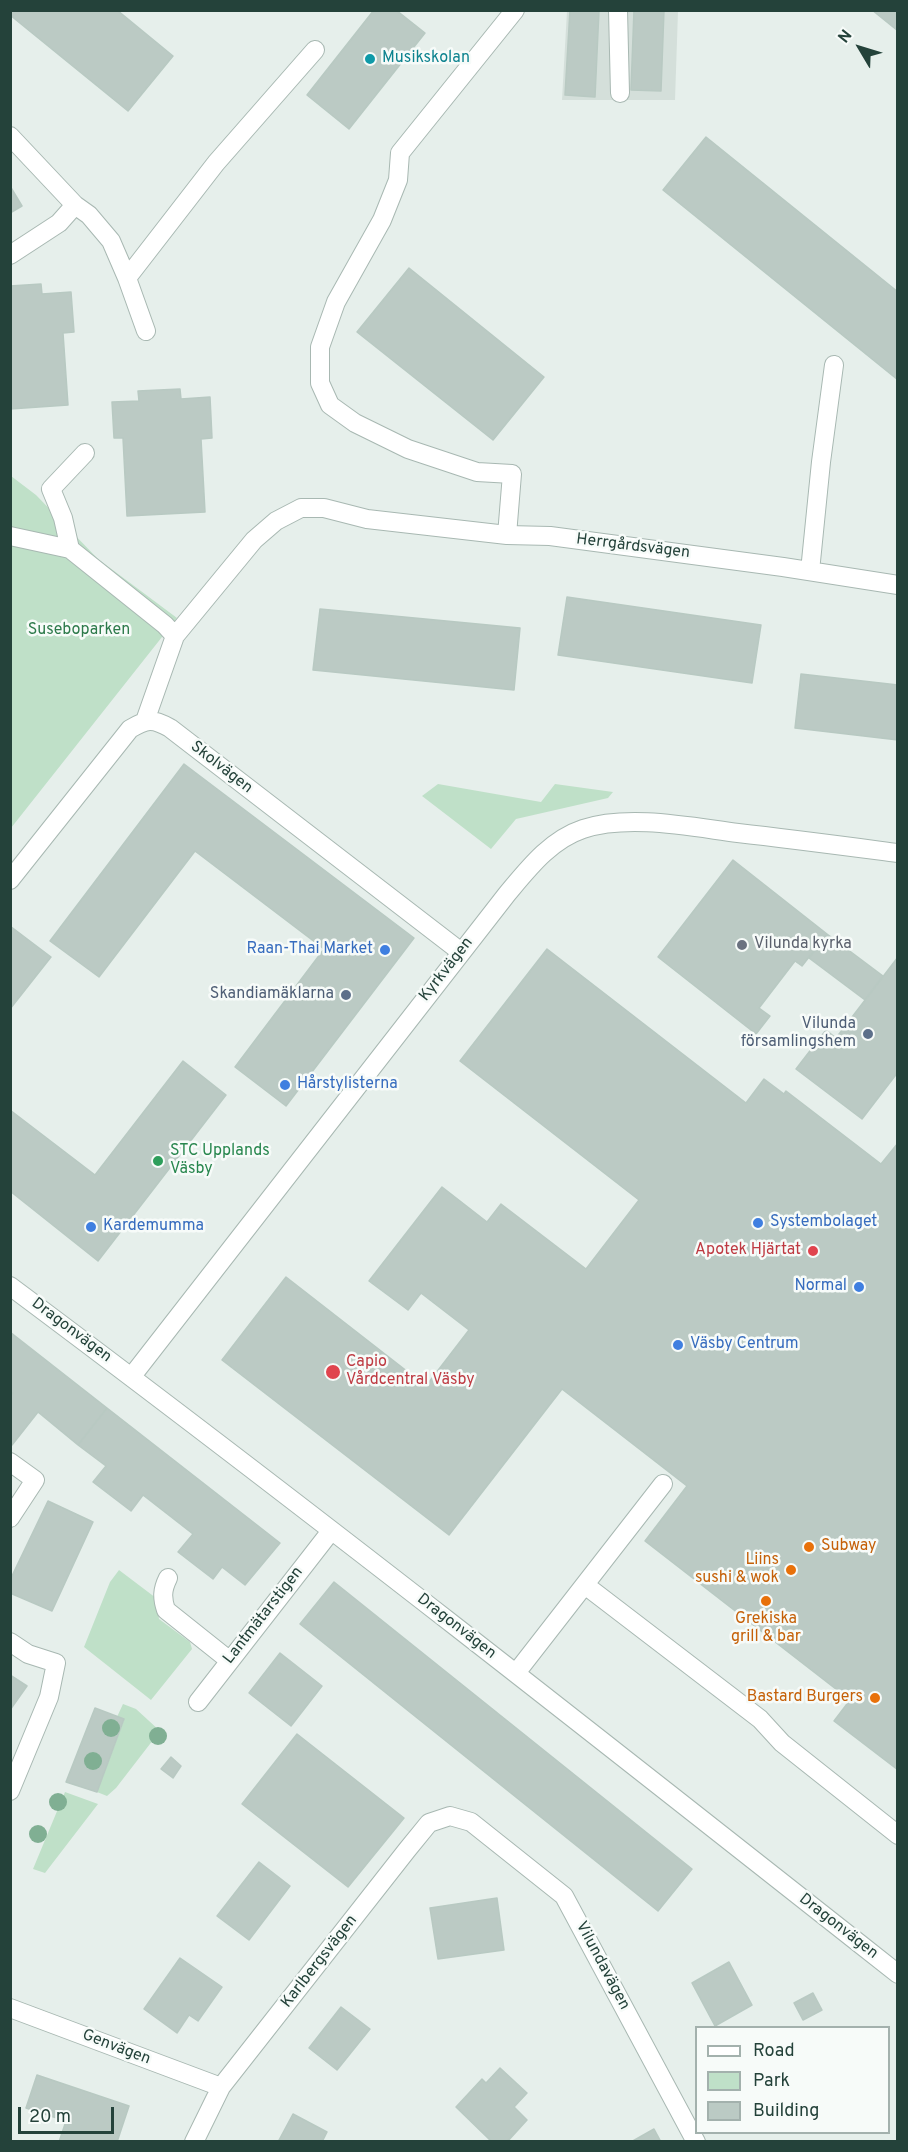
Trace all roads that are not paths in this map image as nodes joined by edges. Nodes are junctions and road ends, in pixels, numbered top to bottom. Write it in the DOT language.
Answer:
graph roads {
  1 [pos="514,10"];
  2 [pos="618,10"];
  3 [pos="315,51"];
  4 [pos="620,93"];
  5 [pos="10,136"];
  6 [pos="75,205"];
  7 [pos="10,255"];
  8 [pos="127,278"];
  9 [pos="146,332"];
  10 [pos="834,365"];
  11 [pos="85,453"];
  12 [pos="507,535"];
  13 [pos="10,536"];
  14 [pos="70,549"];
  15 [pos="810,571"];
  16 [pos="897,585"];
  17 [pos="175,636"];
  18 [pos="145,721"];
  19 [pos="897,853"];
  20 [pos="10,880"];
  21 [pos="461,952"];
  22 [pos="10,1286"];
  23 [pos="132,1376"];
  24 [pos="10,1462"];
  25 [pos="663,1484"];
  26 [pos="10,1518"];
  27 [pos="331,1531"];
  28 [pos="168,1578"];
  29 [pos="585,1585"];
  30 [pos="10,1642"];
  31 [pos="230,1661"];
  32 [pos="516,1673"];
  33 [pos="198,1702"];
  34 [pos="10,1791"];
  35 [pos="471,1822"];
  36 [pos="897,1835"];
  37 [pos="897,1974"];
  38 [pos="10,2008"];
  39 [pos="221,2087"];
  40 [pos="194,2142"];
  41 [pos="696,2142"];
  1 -- 12 [label="street"];
  2 -- 4 [label="street"];
  3 -- 8 [label="street"];
  5 -- 6 [label="street"];
  6 -- 7 [label="street"];
  6 -- 8 [label="street"];
  8 -- 9 [label="street"];
  10 -- 15 [label="street"];
  11 -- 14 [label="street"];
  12 -- 15 [label="street, Herrgårdsvägen"];
  12 -- 17 [label="street, Herrgårdsvägen"];
  13 -- 14 [label="street"];
  14 -- 17 [label="street"];
  15 -- 16 [label="street, Herrgårdsvägen"];
  17 -- 18 [label="street"];
  18 -- 20 [label="street"];
  18 -- 21 [label="street, Skolvägen"];
  19 -- 21 [label="street, Kyrkvägen"];
  21 -- 23 [label="street, Kyrkvägen"];
  22 -- 23 [label="street, Dragonvägen"];
  23 -- 27 [label="street, Dragonvägen"];
  24 -- 26 [label="street"];
  25 -- 29 [label="street"];
  27 -- 31 [label="street, Lantmätarstigen"];
  27 -- 32 [label="street, Dragonvägen"];
  28 -- 31 [label="street"];
  29 -- 32 [label="street"];
  29 -- 36 [label="street"];
  30 -- 34 [label="street"];
  31 -- 33 [label="street, Lantmätarstigen"];
  32 -- 37 [label="street, Dragonvägen"];
  35 -- 39 [label="street, Karlbergsvägen"];
  35 -- 41 [label="street, Vilundavägen"];
  38 -- 39 [label="street, Genvägen"];
  39 -- 40 [label="street, Karlbergsvägen"];
}
